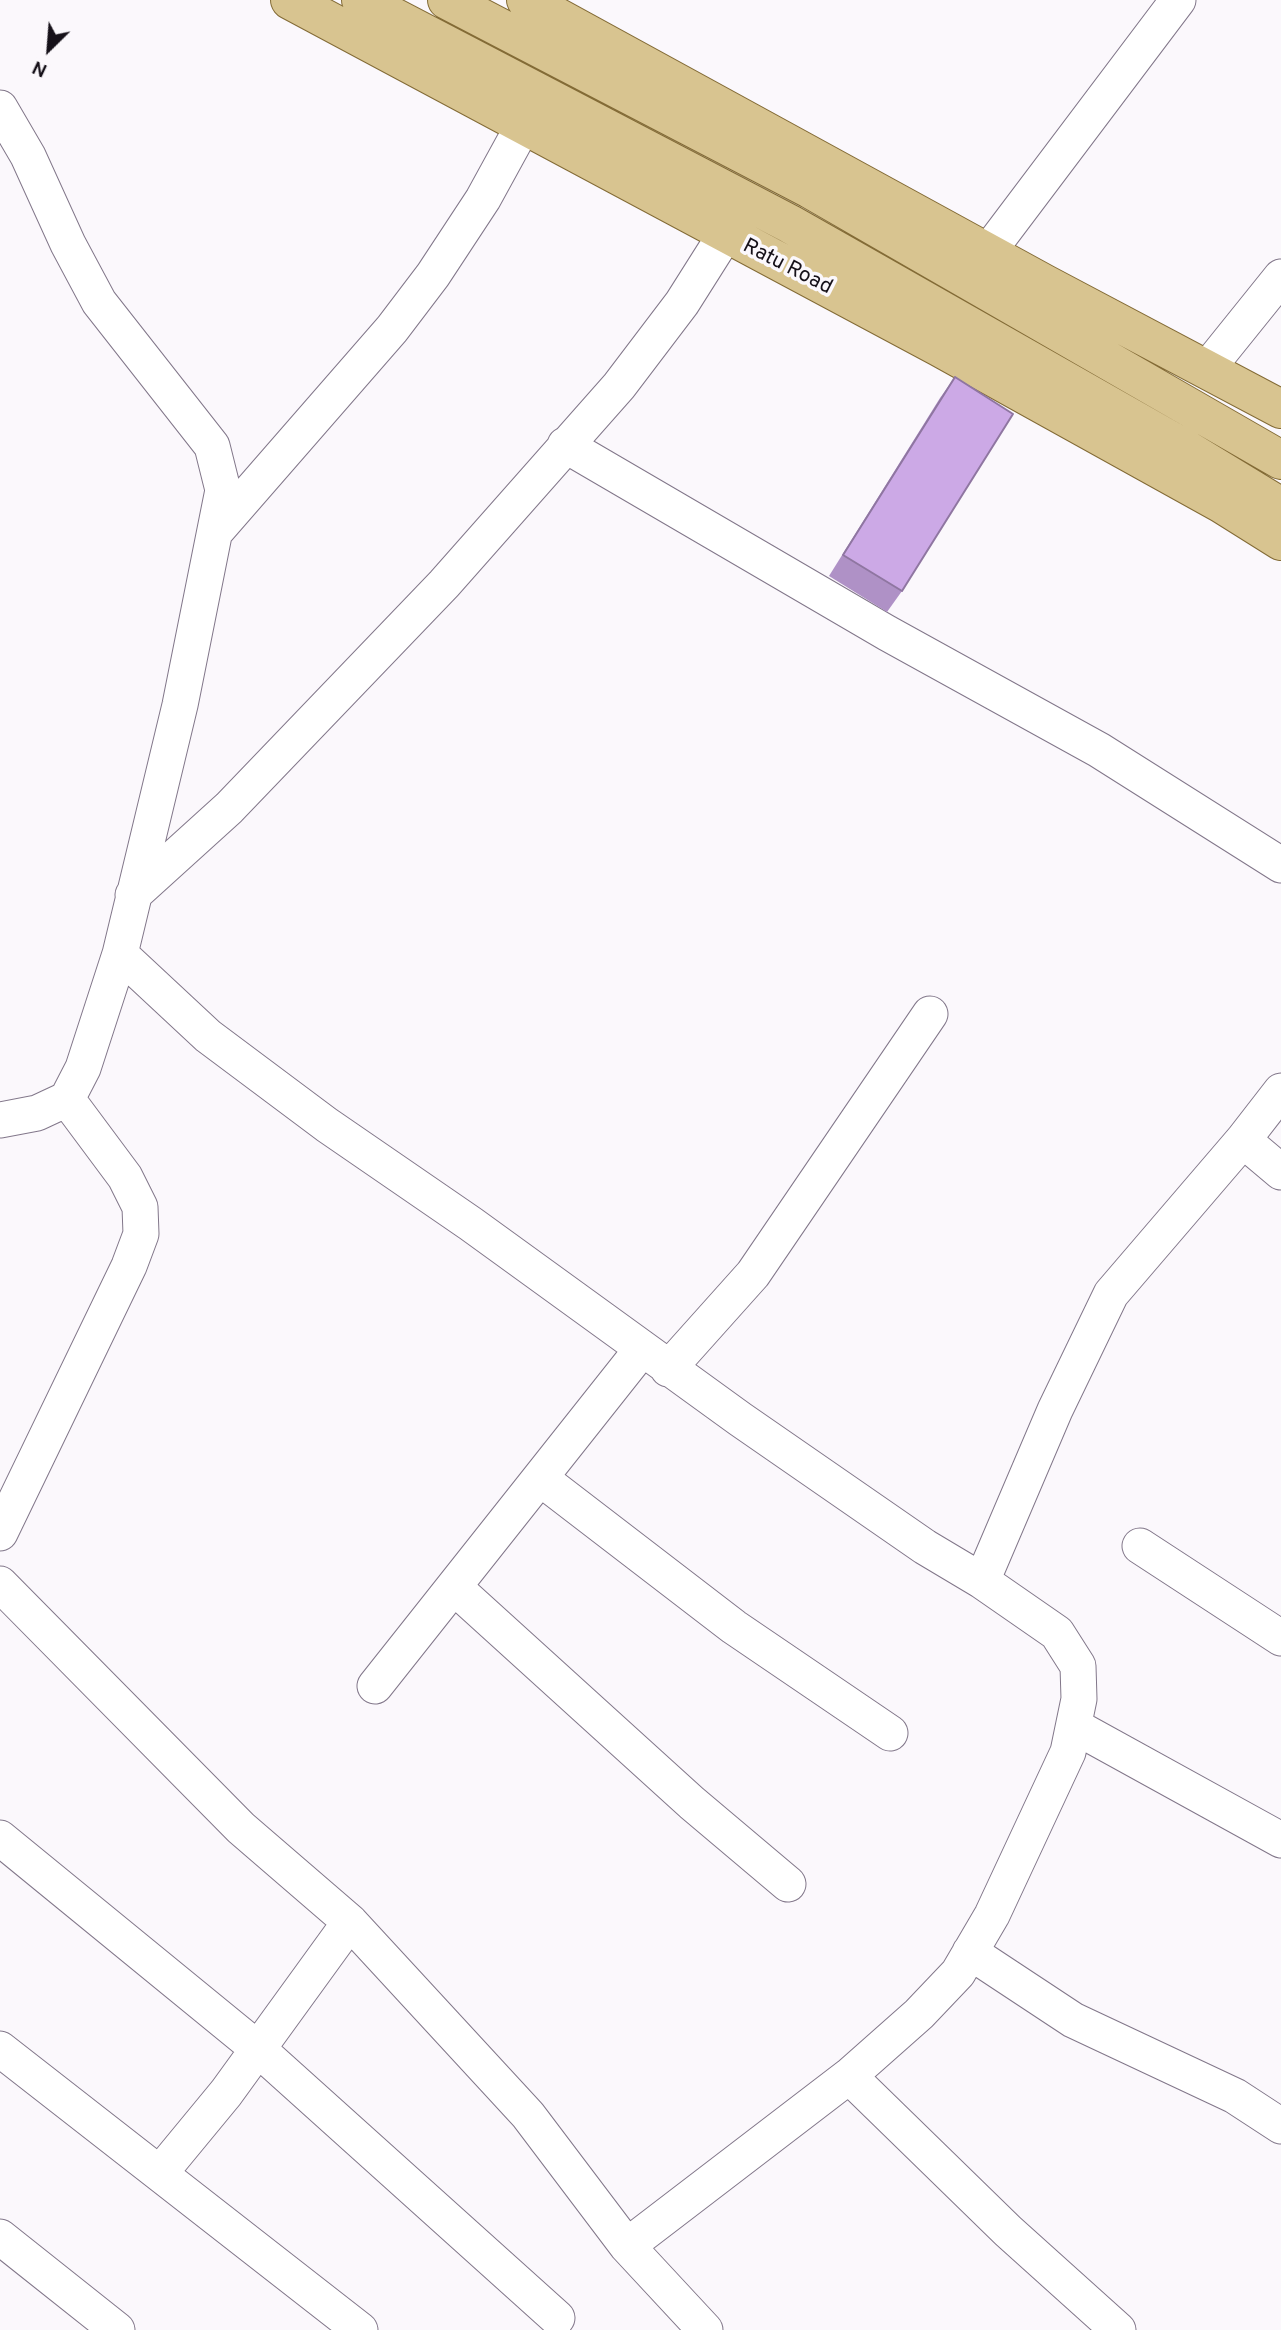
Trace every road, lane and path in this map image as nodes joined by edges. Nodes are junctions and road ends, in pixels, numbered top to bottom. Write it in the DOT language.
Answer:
graph roads {
  1 [pos="290,0"];
  2 [pos="360,0"];
  3 [pos="447,0"];
  4 [pos="526,0"];
  5 [pos="1178,0"];
  6 [pos="0,108"];
  7 [pos="523,126"];
  8 [pos="725,235"];
  9 [pos="988,252"];
  10 [pos="1281,277"];
  11 [pos="1207,369"];
  12 [pos="1281,408"];
  13 [pos="565,445"];
  14 [pos="1281,460"];
  15 [pos="1281,508"];
  16 [pos="216,531"];
  17 [pos="1281,541"];
  18 [pos="1281,865"];
  19 [pos="133,895"];
  20 [pos="120,954"];
  21 [pos="930,1014"];
  22 [pos="1281,1091"];
  23 [pos="67,1099"];
  24 [pos="0,1120"];
  25 [pos="1243,1140"];
  26 [pos="1281,1172"];
  27 [pos="655,1359"];
  28 [pos="540,1478"];
  29 [pos="0,1533"];
  30 [pos="1140,1546"];
  31 [pos="982,1581"];
  32 [pos="0,1584"];
  33 [pos="454,1587"];
  34 [pos="1281,1638"];
  35 [pos="375,1686"];
  36 [pos="1074,1726"];
  37 [pos="890,1733"];
  38 [pos="0,1838"];
  39 [pos="1281,1840"];
  40 [pos="788,1884"];
  41 [pos="350,1922"];
  42 [pos="970,1952"];
  43 [pos="0,2049"];
  44 [pos="258,2049"];
  45 [pos="849,2076"];
  46 [pos="1281,2126"];
  47 [pos="160,2173"];
  48 [pos="0,2237"];
  49 [pos="626,2246"];
  50 [pos="557,2318"];
  51 [pos="117,2330"];
  52 [pos="360,2330"];
  53 [pos="705,2330"];
  54 [pos="1118,2330"];
  1 -- 7 [label="main road, Ratu Road"];
  2 -- 15 [label="main road"];
  3 -- 14 [label="main road"];
  4 -- 9 [label="main road"];
  5 -- 9 [label="street"];
  6 -- 16 [label="street"];
  7 -- 8 [label="main road, Ratu Road"];
  7 -- 16 [label="street"];
  8 -- 13 [label="street"];
  8 -- 17 [label="main road, Ratu Road"];
  9 -- 11 [label="main road"];
  10 -- 11 [label="street"];
  11 -- 12 [label="main road"];
  13 -- 18 [label="street"];
  13 -- 19 [label="street"];
  16 -- 19 [label="street"];
  19 -- 20 [label="street"];
  20 -- 23 [label="street"];
  20 -- 27 [label="street"];
  21 -- 27 [label="street"];
  22 -- 25 [label="street"];
  23 -- 24 [label="street"];
  23 -- 29 [label="street"];
  25 -- 26 [label="street"];
  25 -- 31 [label="street"];
  27 -- 28 [label="street"];
  27 -- 31 [label="street"];
  28 -- 33 [label="street"];
  28 -- 37 [label="street"];
  30 -- 34 [label="street"];
  31 -- 36 [label="street"];
  32 -- 41 [label="street"];
  33 -- 35 [label="street"];
  33 -- 40 [label="street"];
  36 -- 39 [label="street"];
  36 -- 42 [label="street"];
  38 -- 44 [label="street"];
  41 -- 44 [label="street"];
  41 -- 49 [label="street"];
  42 -- 45 [label="street"];
  42 -- 46 [label="street"];
  43 -- 47 [label="street"];
  44 -- 47 [label="street"];
  44 -- 50 [label="street"];
  45 -- 49 [label="street"];
  45 -- 54 [label="street"];
  47 -- 52 [label="street"];
  48 -- 51 [label="street"];
  49 -- 53 [label="street"];
}
